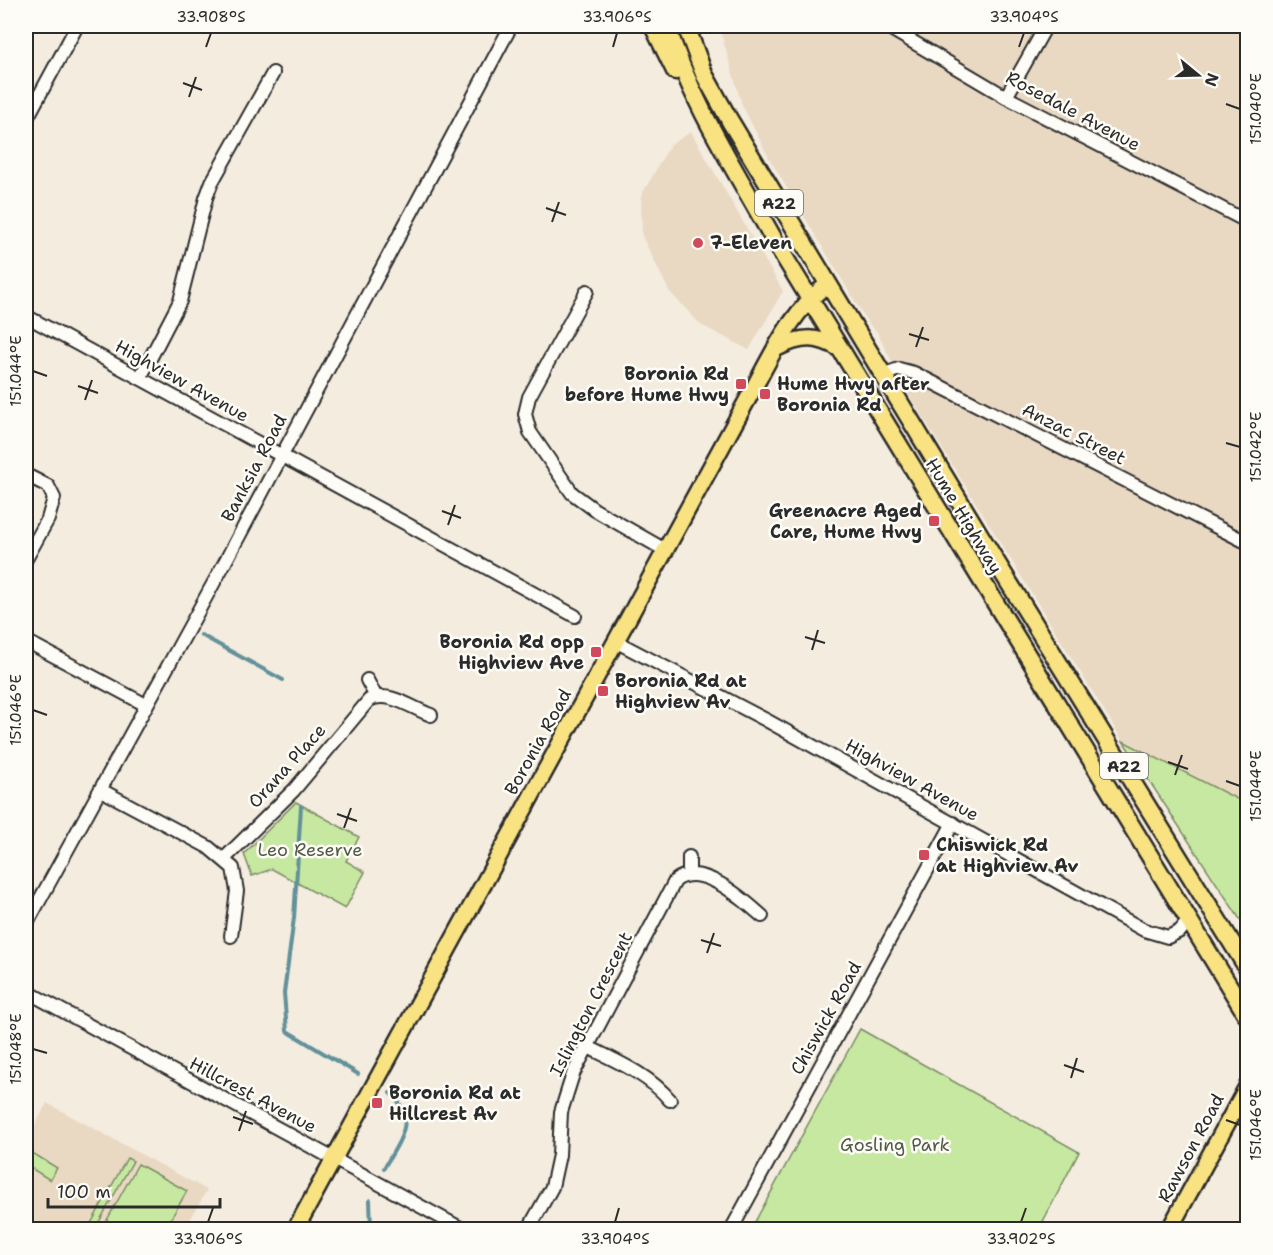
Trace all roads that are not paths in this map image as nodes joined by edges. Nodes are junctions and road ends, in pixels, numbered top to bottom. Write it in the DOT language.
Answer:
graph roads {
  1 [pos="76,26"];
  2 [pos="511,26"];
  3 [pos="653,26"];
  4 [pos="667,26"];
  5 [pos="686,26"];
  6 [pos="886,26"];
  7 [pos="1046,26"];
  8 [pos="273,73"];
  9 [pos="1006,98"];
  10 [pos="706,117"];
  11 [pos="26,120"];
  12 [pos="1248,222"];
  13 [pos="828,284"];
  14 [pos="587,291"];
  15 [pos="809,298"];
  16 [pos="26,316"];
  17 [pos="777,348"];
  18 [pos="840,349"];
  19 [pos="882,375"];
  20 [pos="140,378"];
  21 [pos="280,455"];
  22 [pos="26,475"];
  23 [pos="1248,543"];
  24 [pos="665,550"];
  25 [pos="26,559"];
  26 [pos="575,615"];
  27 [pos="26,641"];
  28 [pos="615,641"];
  29 [pos="367,680"];
  30 [pos="376,697"];
  31 [pos="146,705"];
  32 [pos="430,715"];
  33 [pos="101,790"];
  34 [pos="953,823"];
  35 [pos="689,857"];
  36 [pos="224,859"];
  37 [pos="689,873"];
  38 [pos="762,916"];
  39 [pos="1189,920"];
  40 [pos="26,925"];
  41 [pos="231,936"];
  42 [pos="1248,969"];
  43 [pos="26,991"];
  44 [pos="1248,1017"];
  45 [pos="586,1046"];
  46 [pos="1248,1085"];
  47 [pos="670,1100"];
  48 [pos="334,1159"];
  49 [pos="295,1230"];
  50 [pos="465,1230"];
  51 [pos="528,1230"];
  52 [pos="731,1230"];
  53 [pos="1169,1230"];
  1 -- 11 [label="street"];
  2 -- 21 [label="street, Banksia Road"];
  3 -- 10 [label="highway"];
  4 -- 10 [label="highway, Hume Highway / A22"];
  5 -- 13 [label="highway, Hume Highway / A22"];
  6 -- 9 [label="street, Rosedale Avenue"];
  7 -- 9 [label="street"];
  8 -- 20 [label="street"];
  9 -- 12 [label="street, Rosedale Avenue"];
  10 -- 15 [label="highway, Hume Highway / A22"];
  13 -- 15 [label="main road, Boronia Road"];
  13 -- 19 [label="highway, Hume Highway / A22"];
  14 -- 24 [label="street"];
  15 -- 17 [label="main road, Boronia Road"];
  15 -- 18 [label="highway, Hume Highway / A22"];
  16 -- 20 [label="street, Highview Avenue"];
  17 -- 18 [label="main road"];
  17 -- 24 [label="main road, Boronia Road"];
  18 -- 39 [label="highway, Hume Highway / A22"];
  19 -- 23 [label="street, Anzac Street"];
  19 -- 42 [label="highway, Hume Highway / A22"];
  20 -- 21 [label="street, Highview Avenue"];
  21 -- 26 [label="street, Highview Avenue"];
  21 -- 31 [label="street, Banksia Road"];
  22 -- 25 [label="street"];
  24 -- 28 [label="main road, Boronia Road"];
  27 -- 31 [label="street"];
  28 -- 34 [label="street, Highview Avenue"];
  28 -- 48 [label="main road, Boronia Road"];
  29 -- 30 [label="street"];
  30 -- 32 [label="street"];
  30 -- 36 [label="street, Orana Place"];
  31 -- 33 [label="street, Banksia Road"];
  33 -- 36 [label="street"];
  33 -- 40 [label="street, Banksia Road"];
  34 -- 39 [label="street, Highview Avenue"];
  34 -- 52 [label="street, Chiswick Road"];
  35 -- 37 [label="street"];
  36 -- 41 [label="street"];
  37 -- 38 [label="street"];
  37 -- 45 [label="street, Islington Crescent"];
  39 -- 44 [label="highway, Hume Highway / A22"];
  43 -- 48 [label="street, Hillcrest Avenue"];
  45 -- 47 [label="street"];
  45 -- 51 [label="street, Islington Crescent"];
  46 -- 53 [label="main road, Rawson Road"];
  48 -- 49 [label="main road, Boronia Road"];
  48 -- 50 [label="street, Hillcrest Avenue"];
}
